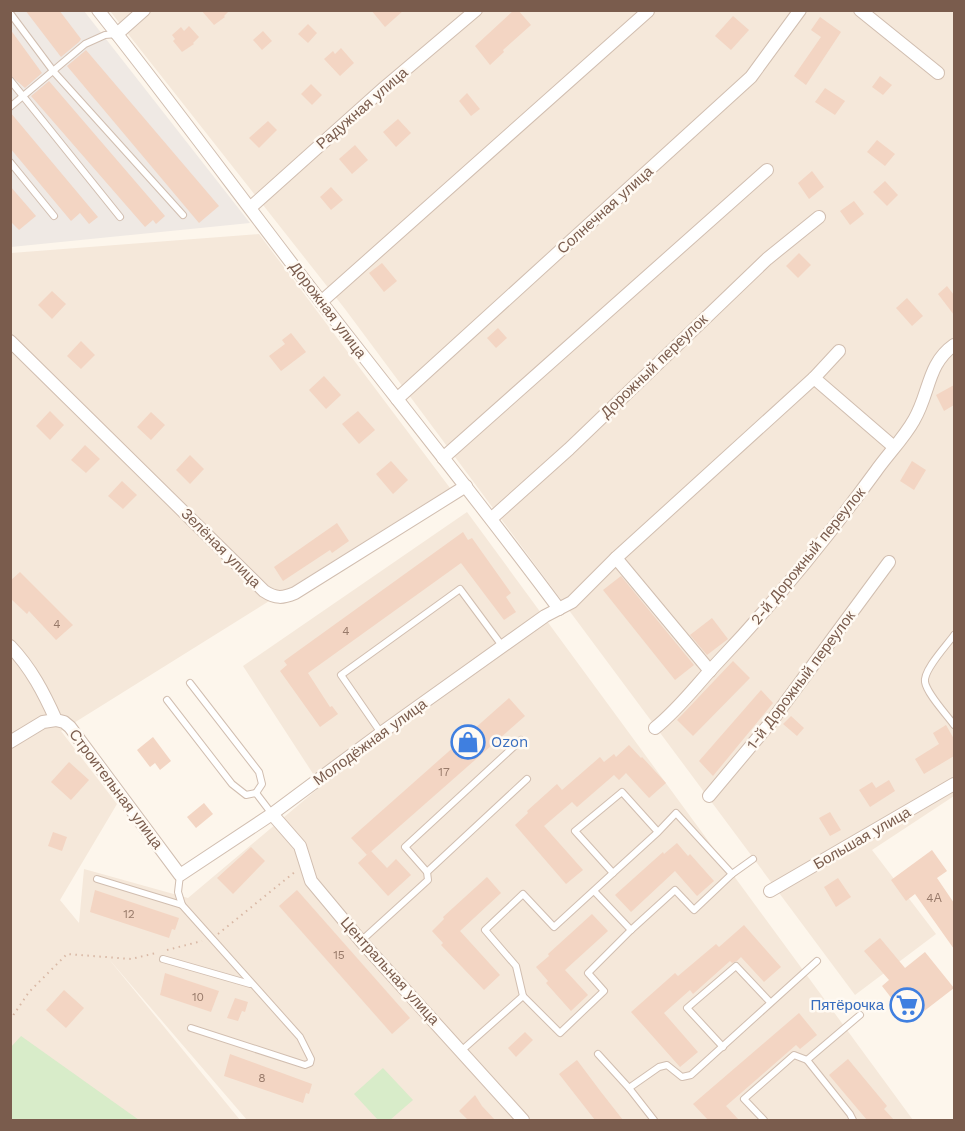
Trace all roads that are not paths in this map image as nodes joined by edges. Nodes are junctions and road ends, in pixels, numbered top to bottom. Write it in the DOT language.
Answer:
graph roads {
  1 [pos="98,10"];
  2 [pos="144,10"];
  3 [pos="476,10"];
  4 [pos="801,10"];
  5 [pos="860,10"];
  6 [pos="648,11"];
  7 [pos="10,13"];
  8 [pos="117,34"];
  9 [pos="54,72"];
  10 [pos="938,74"];
  11 [pos="10,80"];
  12 [pos="23,97"];
  13 [pos="10,107"];
  14 [pos="10,162"];
  15 [pos="767,170"];
  16 [pos="251,207"];
  17 [pos="183,215"];
  18 [pos="54,216"];
  19 [pos="120,217"];
  20 [pos="819,217"];
  21 [pos="321,302"];
  22 [pos="10,340"];
  23 [pos="954,345"];
  24 [pos="839,351"];
  25 [pos="814,378"];
  26 [pos="397,399"];
  27 [pos="894,447"];
  28 [pos="443,458"];
  29 [pos="466,486"];
  30 [pos="492,519"];
  31 [pos="616,558"];
  32 [pos="889,562"];
  33 [pos="559,609"];
  34 [pos="954,635"];
  35 [pos="10,646"];
  36 [pos="503,647"];
  37 [pos="710,671"];
  38 [pos="190,683"];
  39 [pos="166,700"];
  40 [pos="57,720"];
  41 [pos="954,725"];
  42 [pos="655,728"];
  43 [pos="381,733"];
  44 [pos="521,740"];
  45 [pos="10,742"];
  46 [pos="527,779"];
  47 [pos="954,784"];
  48 [pos="256,793"];
  49 [pos="709,796"];
  50 [pos="272,814"];
  51 [pos="658,832"];
  52 [pos="753,859"];
  53 [pos="427,872"];
  54 [pos="613,873"];
  55 [pos="732,874"];
  56 [pos="180,875"];
  57 [pos="97,879"];
  58 [pos="594,891"];
  59 [pos="770,891"];
  60 [pos="182,905"];
  61 [pos="631,930"];
  62 [pos="362,940"];
  63 [pos="163,959"];
  64 [pos="817,960"];
  65 [pos="251,984"];
  66 [pos="523,996"];
  67 [pos="770,1002"];
  68 [pos="860,1015"];
  69 [pos="191,1028"];
  70 [pos="723,1047"];
  71 [pos="461,1051"];
  72 [pos="598,1054"];
  73 [pos="807,1060"];
  74 [pos="629,1088"];
  75 [pos="523,1120"];
  76 [pos="654,1120"];
  77 [pos="764,1120"];
  78 [pos="852,1120"];
  1 -- 8 [label="street, Дорожная улица"];
  2 -- 8 [label="street"];
  3 -- 16 [label="street, Радужная улица"];
  4 -- 26 [label="street, Солнечная улица"];
  5 -- 10 [label="street"];
  6 -- 21 [label="street"];
  7 -- 9 [label="lane"];
  8 -- 9 [label="lane"];
  8 -- 16 [label="street, Дорожная улица"];
  9 -- 12 [label="lane"];
  9 -- 17 [label="lane"];
  11 -- 12 [label="lane"];
  12 -- 13 [label="lane"];
  12 -- 19 [label="lane"];
  14 -- 18 [label="lane"];
  15 -- 28 [label="street"];
  16 -- 21 [label="street, Дорожная улица"];
  20 -- 30 [label="street, Дорожный переулок"];
  21 -- 26 [label="street, Дорожная улица"];
  22 -- 29 [label="street, Зелёная улица"];
  23 -- 27 [label="street, 2-й Дорожный переулок"];
  24 -- 25 [label="street, Молодёжная улица"];
  25 -- 27 [label="street"];
  25 -- 31 [label="street, Молодёжная улица"];
  26 -- 28 [label="street, Дорожная улица"];
  27 -- 37 [label="street, 2-й Дорожный переулок"];
  28 -- 29 [label="street, Дорожная улица"];
  29 -- 30 [label="street, Дорожная улица"];
  30 -- 33 [label="street, Дорожная улица"];
  31 -- 33 [label="street, Молодёжная улица"];
  31 -- 37 [label="street"];
  32 -- 49 [label="street, 1-й Дорожный переулок"];
  33 -- 36 [label="street, Молодёжная улица"];
  34 -- 41 [label="lane"];
  35 -- 40 [label="street, Строительная улица"];
  36 -- 43 [label="street, Молодёжная улица"];
  36 -- 43 [label="lane"];
  37 -- 42 [label="street, 2-й Дорожный переулок"];
  38 -- 48 [label="lane"];
  39 -- 48 [label="lane"];
  40 -- 45 [label="street"];
  40 -- 56 [label="street, Строительная улица"];
  43 -- 50 [label="street, Молодёжная улица"];
  44 -- 53 [label="lane"];
  46 -- 53 [label="lane"];
  47 -- 59 [label="street, Большая улица"];
  48 -- 50 [label="lane"];
  50 -- 56 [label="street, Молодёжная улица"];
  50 -- 62 [label="street, Центральная улица"];
  51 -- 54 [label="lane"];
  51 -- 54 [label="lane"];
  51 -- 55 [label="lane"];
  52 -- 55 [label="lane"];
  53 -- 62 [label="lane"];
  54 -- 58 [label="lane"];
  55 -- 61 [label="lane"];
  56 -- 60 [label="lane"];
  57 -- 60 [label="lane"];
  58 -- 61 [label="lane"];
  58 -- 66 [label="lane"];
  60 -- 65 [label="lane"];
  61 -- 66 [label="lane"];
  62 -- 71 [label="street, Центральная улица"];
  63 -- 65 [label="lane"];
  64 -- 67 [label="lane"];
  65 -- 69 [label="lane"];
  66 -- 71 [label="lane"];
  67 -- 70 [label="lane"];
  67 -- 70 [label="lane"];
  68 -- 73 [label="lane"];
  70 -- 74 [label="lane"];
  71 -- 75 [label="street, Центральная улица"];
  72 -- 74 [label="lane"];
  73 -- 77 [label="lane"];
  73 -- 78 [label="lane"];
  74 -- 76 [label="lane"];
}
